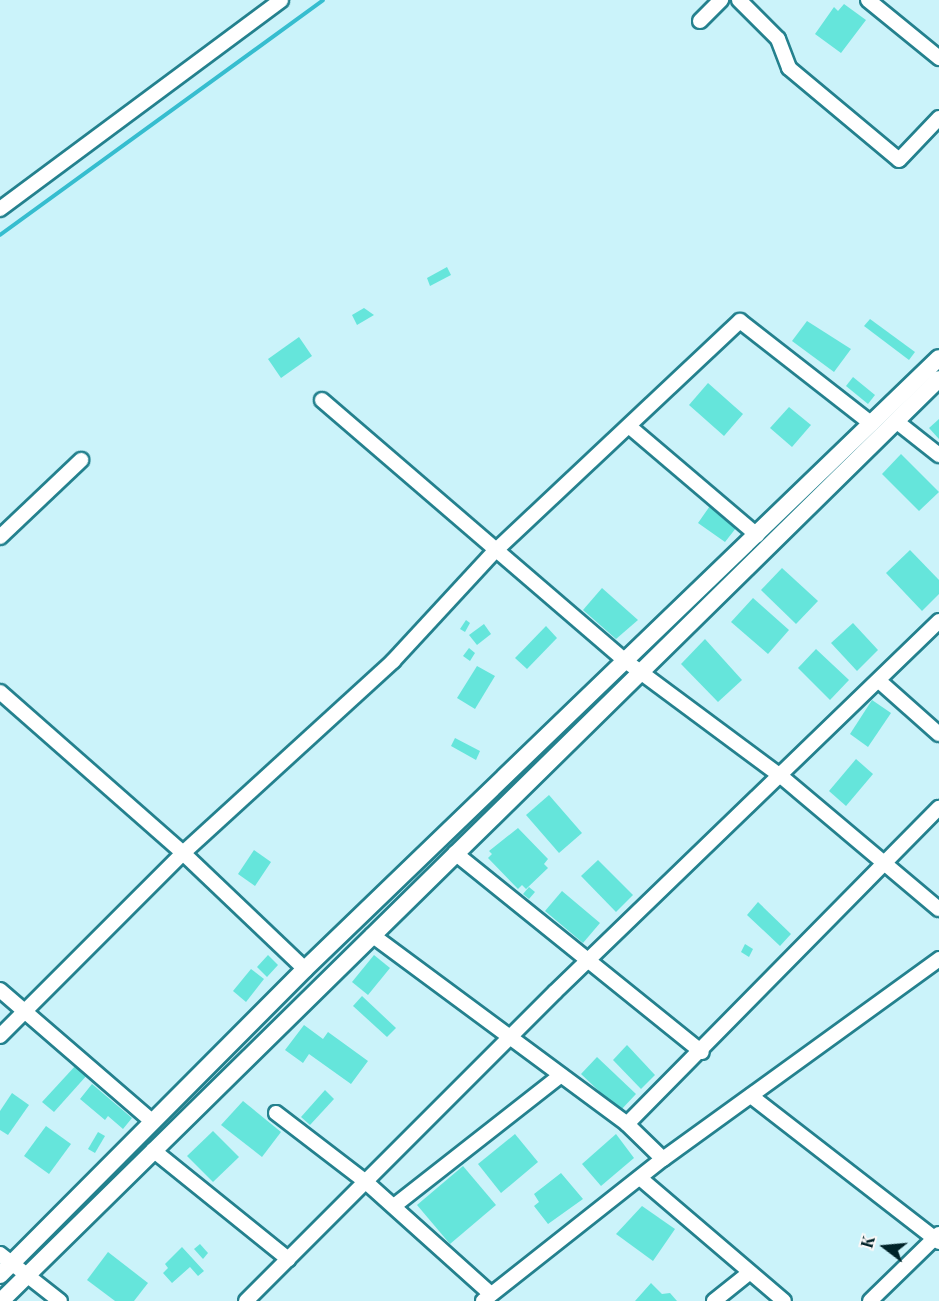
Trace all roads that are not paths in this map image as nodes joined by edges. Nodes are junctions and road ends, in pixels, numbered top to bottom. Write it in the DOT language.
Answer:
graph roads {
  1 [pos="281,0"];
  2 [pos="721,0"];
  3 [pos="739,0"];
  4 [pos="868,0"];
  5 [pos="700,21"];
  6 [pos="939,58"];
  7 [pos="939,118"];
  8 [pos="0,209"];
  9 [pos="939,358"];
  10 [pos="939,379"];
  11 [pos="322,400"];
  12 [pos="896,421"];
  13 [pos="872,424"];
  14 [pos="630,427"];
  15 [pos="939,455"];
  16 [pos="81,460"];
  17 [pos="757,534"];
  18 [pos="0,537"];
  19 [pos="495,551"];
  20 [pos="939,621"];
  21 [pos="934,636"];
  22 [pos="633,667"];
  23 [pos="879,681"];
  24 [pos="0,692"];
  25 [pos="939,734"];
  26 [pos="782,777"];
  27 [pos="939,808"];
  28 [pos="183,853"];
  29 [pos="455,853"];
  30 [pos="885,863"];
  31 [pos="939,909"];
  32 [pos="372,935"];
  33 [pos="939,959"];
  34 [pos="588,961"];
  35 [pos="305,969"];
  36 [pos="0,990"];
  37 [pos="25,1011"];
  38 [pos="0,1036"];
  39 [pos="510,1037"];
  40 [pos="702,1052"];
  41 [pos="561,1075"];
  42 [pos="751,1096"];
  43 [pos="276,1113"];
  44 [pos="152,1121"];
  45 [pos="627,1124"];
  46 [pos="153,1150"];
  47 [pos="663,1160"];
  48 [pos="640,1178"];
  49 [pos="366,1182"];
  50 [pos="394,1206"];
  51 [pos="937,1238"];
  52 [pos="288,1259"];
  53 [pos="4,1264"];
  54 [pos="749,1273"];
  55 [pos="28,1276"];
  56 [pos="487,1298"];
  57 [pos="2,1301"];
  58 [pos="60,1301"];
  59 [pos="246,1301"];
  60 [pos="714,1301"];
  61 [pos="784,1301"];
  62 [pos="870,1301"];
  1 -- 8 [label="street"];
  2 -- 5 [label="street"];
  3 -- 7 [label="street"];
  4 -- 6 [label="street"];
  9 -- 13 [label="street"];
  10 -- 12 [label="street"];
  11 -- 19 [label="street"];
  12 -- 15 [label="street"];
  12 -- 22 [label="street"];
  13 -- 14 [label="street"];
  13 -- 17 [label="street"];
  14 -- 17 [label="street"];
  14 -- 19 [label="street"];
  16 -- 18 [label="street"];
  17 -- 22 [label="street"];
  19 -- 22 [label="street"];
  19 -- 28 [label="street"];
  20 -- 21 [label="street"];
  21 -- 23 [label="street"];
  22 -- 26 [label="street"];
  22 -- 29 [label="street"];
  22 -- 35 [label="street"];
  23 -- 25 [label="street"];
  23 -- 26 [label="street"];
  24 -- 28 [label="street"];
  26 -- 30 [label="street"];
  26 -- 34 [label="street"];
  27 -- 30 [label="street"];
  28 -- 35 [label="street"];
  28 -- 37 [label="street"];
  29 -- 32 [label="street"];
  29 -- 34 [label="street"];
  30 -- 31 [label="street"];
  30 -- 40 [label="street"];
  32 -- 39 [label="street"];
  32 -- 46 [label="street"];
  33 -- 42 [label="street"];
  34 -- 39 [label="street"];
  34 -- 40 [label="street"];
  35 -- 44 [label="street"];
  36 -- 37 [label="street"];
  37 -- 38 [label="street"];
  37 -- 44 [label="street"];
  39 -- 41 [label="street"];
  39 -- 49 [label="street"];
  40 -- 45 [label="street"];
  41 -- 45 [label="street"];
  41 -- 50 [label="street"];
  42 -- 47 [label="street"];
  42 -- 51 [label="street"];
  43 -- 49 [label="street"];
  44 -- 53 [label="street"];
  45 -- 47 [label="street"];
  46 -- 52 [label="street"];
  46 -- 55 [label="street"];
  47 -- 48 [label="street"];
  48 -- 54 [label="street"];
  48 -- 56 [label="street"];
  49 -- 50 [label="street"];
  49 -- 52 [label="street"];
  50 -- 56 [label="street"];
  51 -- 62 [label="street"];
  52 -- 59 [label="street"];
  53 -- 55 [label="street"];
  54 -- 60 [label="street"];
  54 -- 61 [label="street"];
  55 -- 57 [label="street"];
  55 -- 58 [label="street"];
}
